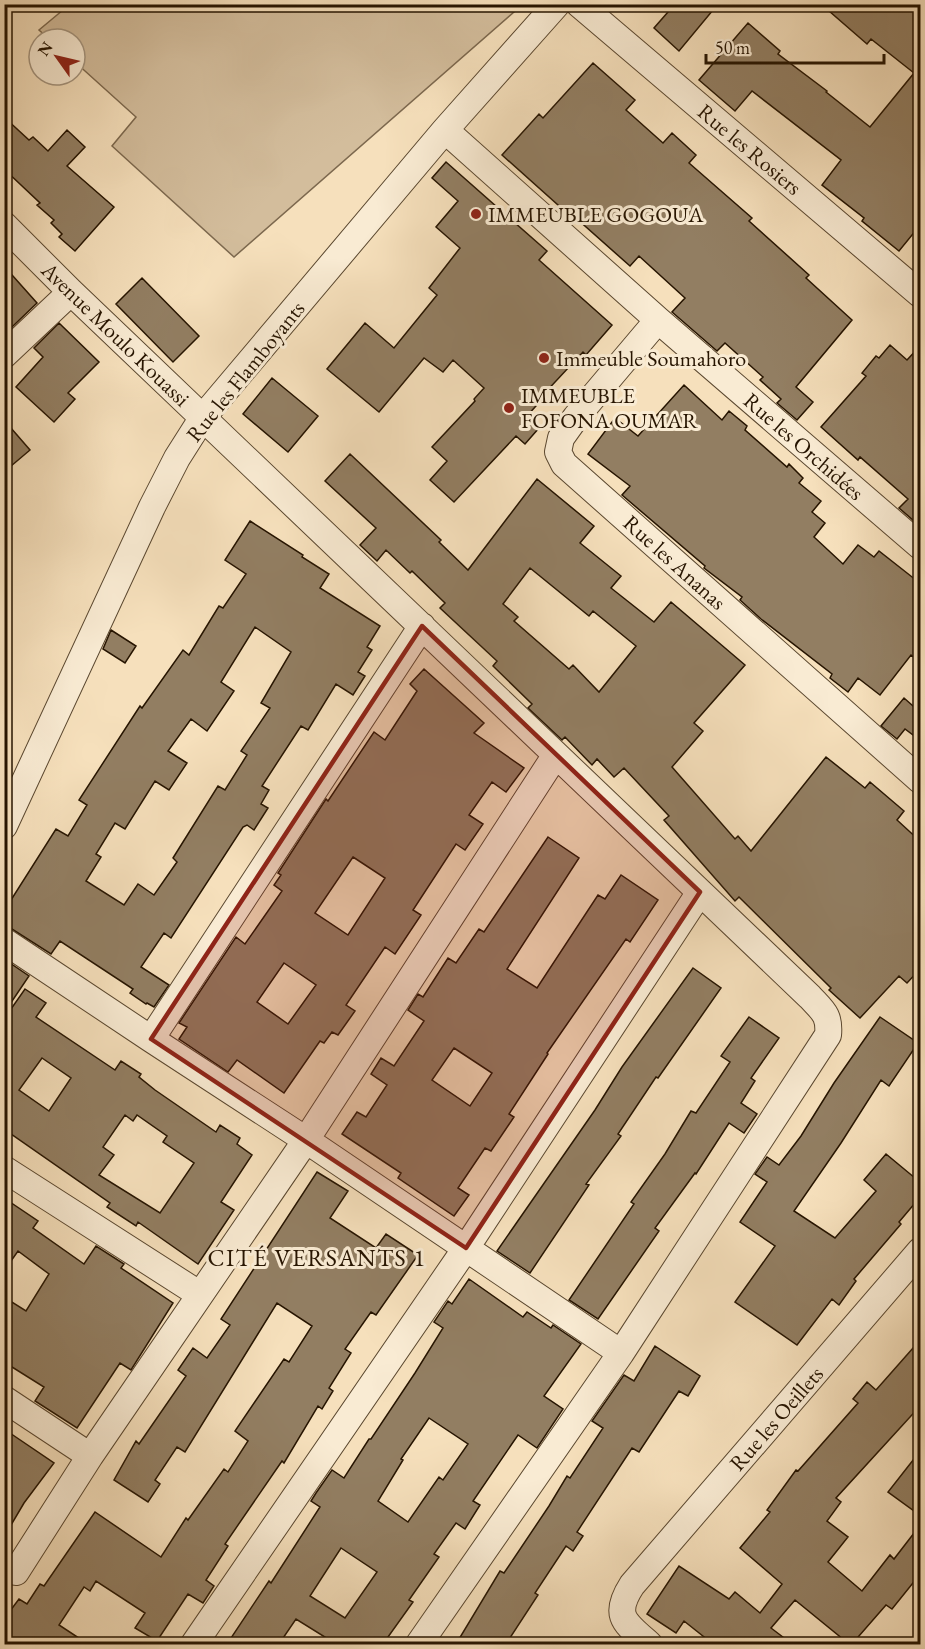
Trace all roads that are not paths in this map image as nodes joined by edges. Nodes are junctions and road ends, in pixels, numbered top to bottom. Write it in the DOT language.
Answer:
graph roads {
  1 [pos="557,4"];
  2 [pos="579,4"];
  3 [pos="445,130"];
  4 [pos="4,225"];
  5 [pos="71,292"];
  6 [pos="921,294"];
  7 [pos="658,320"];
  8 [pos="4,355"];
  9 [pos="203,417"];
  10 [pos="921,546"];
  11 [pos="422,627"];
  12 [pos="555,756"];
  13 [pos="921,780"];
  14 [pos="4,826"];
  15 [pos="700,892"];
  16 [pos="4,940"];
  17 [pos="151,1039"];
  18 [pos="306,1140"];
  19 [pos="4,1169"];
  20 [pos="466,1248"];
  21 [pos="921,1251"];
  22 [pos="199,1294"];
  23 [pos="621,1353"];
  24 [pos="4,1399"];
  25 [pos="90,1456"];
  26 [pos="16,1572"];
  27 [pos="194,1644"];
  28 [pos="419,1644"];
  29 [pos="649,1644"];
  1 -- 3 [label="street, Rue les Flamboyants"];
  2 -- 6 [label="street, Rue les Rosiers"];
  3 -- 7 [label="street, Rue les Orchidées"];
  3 -- 9 [label="street, Rue les Flamboyants"];
  4 -- 5 [label="street, Avenue Moulo Kouassi"];
  5 -- 8 [label="street"];
  5 -- 9 [label="street, Avenue Moulo Kouassi"];
  7 -- 10 [label="street, Rue les Orchidées"];
  7 -- 13 [label="street, Rue les Ananas"];
  9 -- 11 [label="street, Avenue Moulo Kouassi"];
  9 -- 14 [label="street, Rue les Flamboyants"];
  11 -- 12 [label="street, Avenue Moulo Kouassi"];
  11 -- 17 [label="street"];
  12 -- 15 [label="street, Avenue Moulo Kouassi"];
  12 -- 18 [label="street"];
  15 -- 20 [label="street"];
  15 -- 23 [label="street, Avenue Moulo Kouassi"];
  16 -- 17 [label="street"];
  17 -- 18 [label="street"];
  18 -- 20 [label="street"];
  18 -- 22 [label="street"];
  19 -- 22 [label="street"];
  20 -- 23 [label="street"];
  20 -- 27 [label="street"];
  21 -- 29 [label="street, Rue les Oeillets"];
  22 -- 25 [label="street"];
  23 -- 28 [label="street, Avenue Moulo Kouassi"];
  24 -- 25 [label="street"];
  25 -- 26 [label="street"];
}
